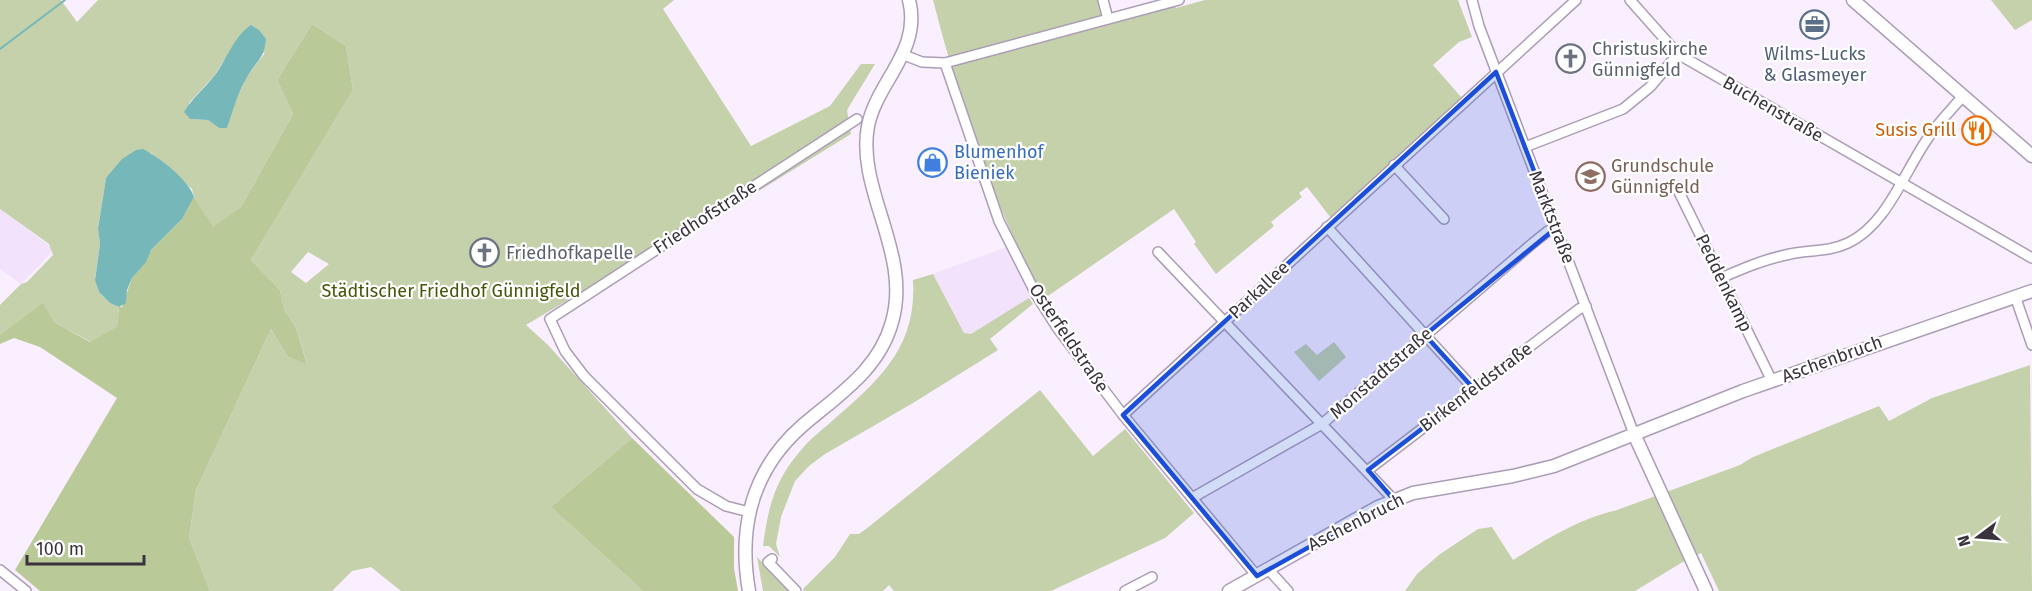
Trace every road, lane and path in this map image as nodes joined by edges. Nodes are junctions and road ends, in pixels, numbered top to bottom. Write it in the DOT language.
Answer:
graph roads {
  1 [pos="909,0"];
  2 [pos="1103,0"];
  3 [pos="1179,0"];
  4 [pos="1472,0"];
  5 [pos="1558,0"];
  6 [pos="1576,0"];
  7 [pos="1630,0"];
  8 [pos="1853,0"];
  9 [pos="1566,8"];
  10 [pos="1108,19"];
  11 [pos="1678,54"];
  12 [pos="904,55"];
  13 [pos="945,63"];
  14 [pos="1496,72"];
  15 [pos="1963,96"];
  16 [pos="857,118"];
  17 [pos="1524,147"];
  18 [pos="2032,156"];
  19 [pos="1394,165"];
  20 [pos="1901,182"];
  21 [pos="1676,186"];
  22 [pos="1444,219"];
  23 [pos="1327,227"];
  24 [pos="1556,228"];
  25 [pos="1158,252"];
  26 [pos="2032,258"];
  27 [pos="1721,278"];
  28 [pos="2032,291"];
  29 [pos="2015,296"];
  30 [pos="1586,306"];
  31 [pos="1224,321"];
  32 [pos="1425,335"];
  33 [pos="2032,345"];
  34 [pos="1772,381"];
  35 [pos="1474,389"];
  36 [pos="1123,415"];
  37 [pos="1322,424"];
  38 [pos="1634,434"];
  39 [pos="1368,470"];
  40 [pos="1192,498"];
  41 [pos="1394,500"];
  42 [pos="749,512"];
  43 [pos="772,559"];
  44 [pos="0,570"];
  45 [pos="1262,572"];
  46 [pos="1152,578"];
  47 [pos="1139,588"];
  48 [pos="26,591"];
  49 [pos="749,591"];
  50 [pos="796,591"];
  51 [pos="1125,591"];
  52 [pos="1229,591"];
  53 [pos="1288,591"];
  54 [pos="1706,591"];
  1 -- 12 [label="street"];
  2 -- 10 [label="street"];
  3 -- 10 [label="street"];
  4 -- 14 [label="street, Marktstraße"];
  5 -- 9 [label="street"];
  6 -- 9 [label="street, Parkallee"];
  7 -- 11 [label="street, Buchenstraße"];
  8 -- 15 [label="street"];
  9 -- 14 [label="street, Parkallee"];
  10 -- 13 [label="street"];
  11 -- 17 [label="street"];
  11 -- 20 [label="street, Buchenstraße"];
  12 -- 13 [label="street"];
  12 -- 42 [label="street"];
  13 -- 36 [label="street, Osterfeldstraße"];
  14 -- 17 [label="street, Marktstraße"];
  14 -- 19 [label="street, Parkallee"];
  15 -- 18 [label="street"];
  15 -- 20 [label="street"];
  16 -- 42 [label="street, Friedhofstraße"];
  17 -- 24 [label="street, Marktstraße"];
  19 -- 22 [label="street"];
  19 -- 23 [label="street, Parkallee"];
  20 -- 26 [label="street, Buchenstraße"];
  20 -- 27 [label="street"];
  21 -- 27 [label="street, Peddenkamp"];
  23 -- 31 [label="street, Parkallee"];
  23 -- 32 [label="street"];
  24 -- 30 [label="street, Marktstraße"];
  24 -- 32 [label="street, Monstadtstraße"];
  25 -- 31 [label="street"];
  27 -- 34 [label="street, Peddenkamp"];
  28 -- 29 [label="street, Aschenbruch"];
  29 -- 33 [label="street"];
  29 -- 34 [label="street, Aschenbruch"];
  30 -- 35 [label="street, Birkenfeldstraße"];
  30 -- 38 [label="street, Marktstraße"];
  31 -- 36 [label="street, Parkallee"];
  31 -- 37 [label="street"];
  32 -- 35 [label="street"];
  32 -- 37 [label="street, Monstadtstraße"];
  34 -- 38 [label="street, Aschenbruch"];
  35 -- 39 [label="street, Birkenfeldstraße"];
  36 -- 40 [label="street, Osterfeldstraße"];
  37 -- 39 [label="street"];
  37 -- 40 [label="street, Monstadtstraße"];
  38 -- 41 [label="street, Aschenbruch"];
  38 -- 54 [label="street"];
  39 -- 41 [label="street"];
  40 -- 45 [label="street, Osterfeldstraße"];
  41 -- 45 [label="street, Aschenbruch"];
  42 -- 49 [label="street"];
  43 -- 50 [label="street"];
  44 -- 48 [label="street"];
  45 -- 52 [label="street, Aschenbruch"];
  45 -- 53 [label="street, Osterfeldstraße"];
  46 -- 47 [label="street"];
  47 -- 51 [label="street"];
}
